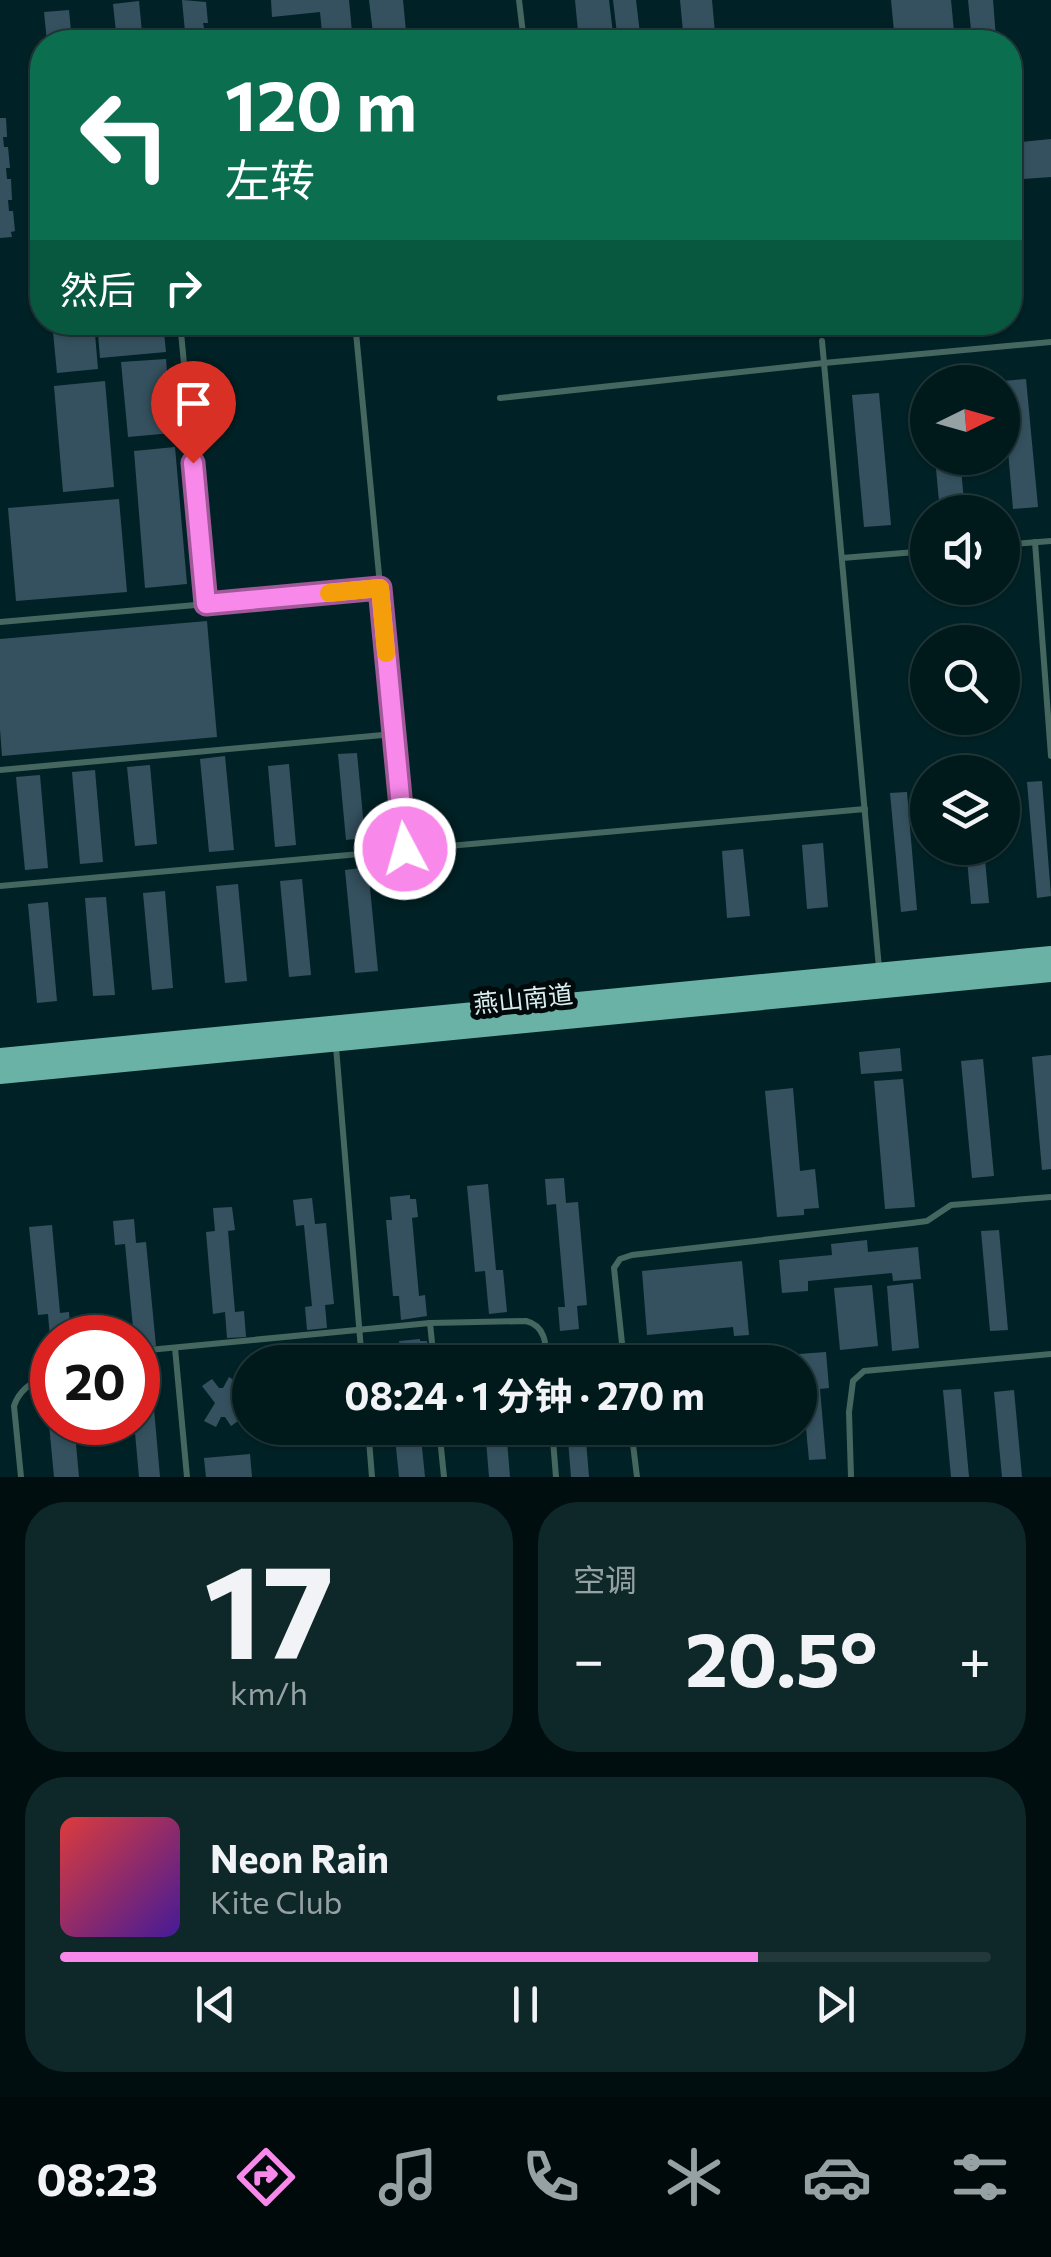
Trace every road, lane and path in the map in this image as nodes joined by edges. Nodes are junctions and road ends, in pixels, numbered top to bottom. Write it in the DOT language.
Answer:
graph roads {
  1 [pos="519,0"];
  2 [pos="523,30"];
  3 [pos="181,335"];
  4 [pos="356,335"];
  5 [pos="822,342"];
  6 [pos="1051,342"];
  7 [pos="824,363"];
  8 [pos="500,398"];
  9 [pos="1051,540"];
  10 [pos="1035,542"];
  11 [pos="1020,543"];
  12 [pos="910,552"];
  13 [pos="842,558"];
  14 [pos="380,588"];
  15 [pos="206,604"];
  16 [pos="0,622"];
  17 [pos="394,734"];
  18 [pos="1051,756"];
  19 [pos="0,770"];
  20 [pos="865,809"];
  21 [pos="405,849"];
  22 [pos="0,886"];
  23 [pos="1051,956"];
  24 [pos="880,972"];
  25 [pos="1051,972"];
  26 [pos="335,1041"];
  27 [pos="0,1058"];
  28 [pos="0,1074"];
  29 [pos="1051,1197"];
  30 [pos="430,1324"];
  31 [pos="360,1331"];
  32 [pos="361,1345"];
  33 [pos="432,1345"];
  34 [pos="544,1345"];
  35 [pos="622,1345"];
  36 [pos="176,1348"];
  37 [pos="160,1349"];
  38 [pos="1051,1354"];
  39 [pos="30,1385"];
  40 [pos="369,1445"];
  41 [pos="441,1445"];
  42 [pos="553,1445"];
  43 [pos="633,1445"];
  44 [pos="21,1477"];
  45 [pos="187,1477"];
  46 [pos="372,1477"];
  47 [pos="444,1477"];
  48 [pos="556,1477"];
  49 [pos="637,1477"];
  50 [pos="851,1477"];
  1 -- 2 [label="lane"];
  3 -- 15 [label="lane"];
  4 -- 14 [label="lane"];
  5 -- 7 [label="lane"];
  6 -- 7 [label="lane"];
  7 -- 8 [label="lane"];
  7 -- 13 [label="lane"];
  9 -- 10 [label="lane"];
  10 -- 11 [label="lane"];
  10 -- 18 [label="lane"];
  12 -- 13 [label="lane"];
  13 -- 20 [label="lane"];
  14 -- 15 [label="lane"];
  14 -- 17 [label="lane"];
  15 -- 16 [label="lane"];
  17 -- 19 [label="lane"];
  17 -- 21 [label="lane"];
  20 -- 21 [label="lane"];
  20 -- 24 [label="lane"];
  21 -- 22 [label="lane"];
  23 -- 24 [label="main road, 燕山南道"];
  24 -- 27 [label="main road, 燕山南道"];
  25 -- 26 [label="main road, 燕山南道"];
  26 -- 28 [label="main road, 燕山南道"];
  26 -- 31 [label="lane"];
  29 -- 35 [label="lane"];
  30 -- 31 [label="lane"];
  30 -- 33 [label="lane"];
  30 -- 34 [label="lane"];
  31 -- 32 [label="lane"];
  31 -- 36 [label="lane"];
  36 -- 37 [label="lane"];
  36 -- 45 [label="lane"];
  38 -- 50 [label="lane"];
  39 -- 44 [label="lane"];
  40 -- 46 [label="lane"];
  41 -- 47 [label="lane"];
  42 -- 48 [label="lane"];
  43 -- 49 [label="lane"];
}
